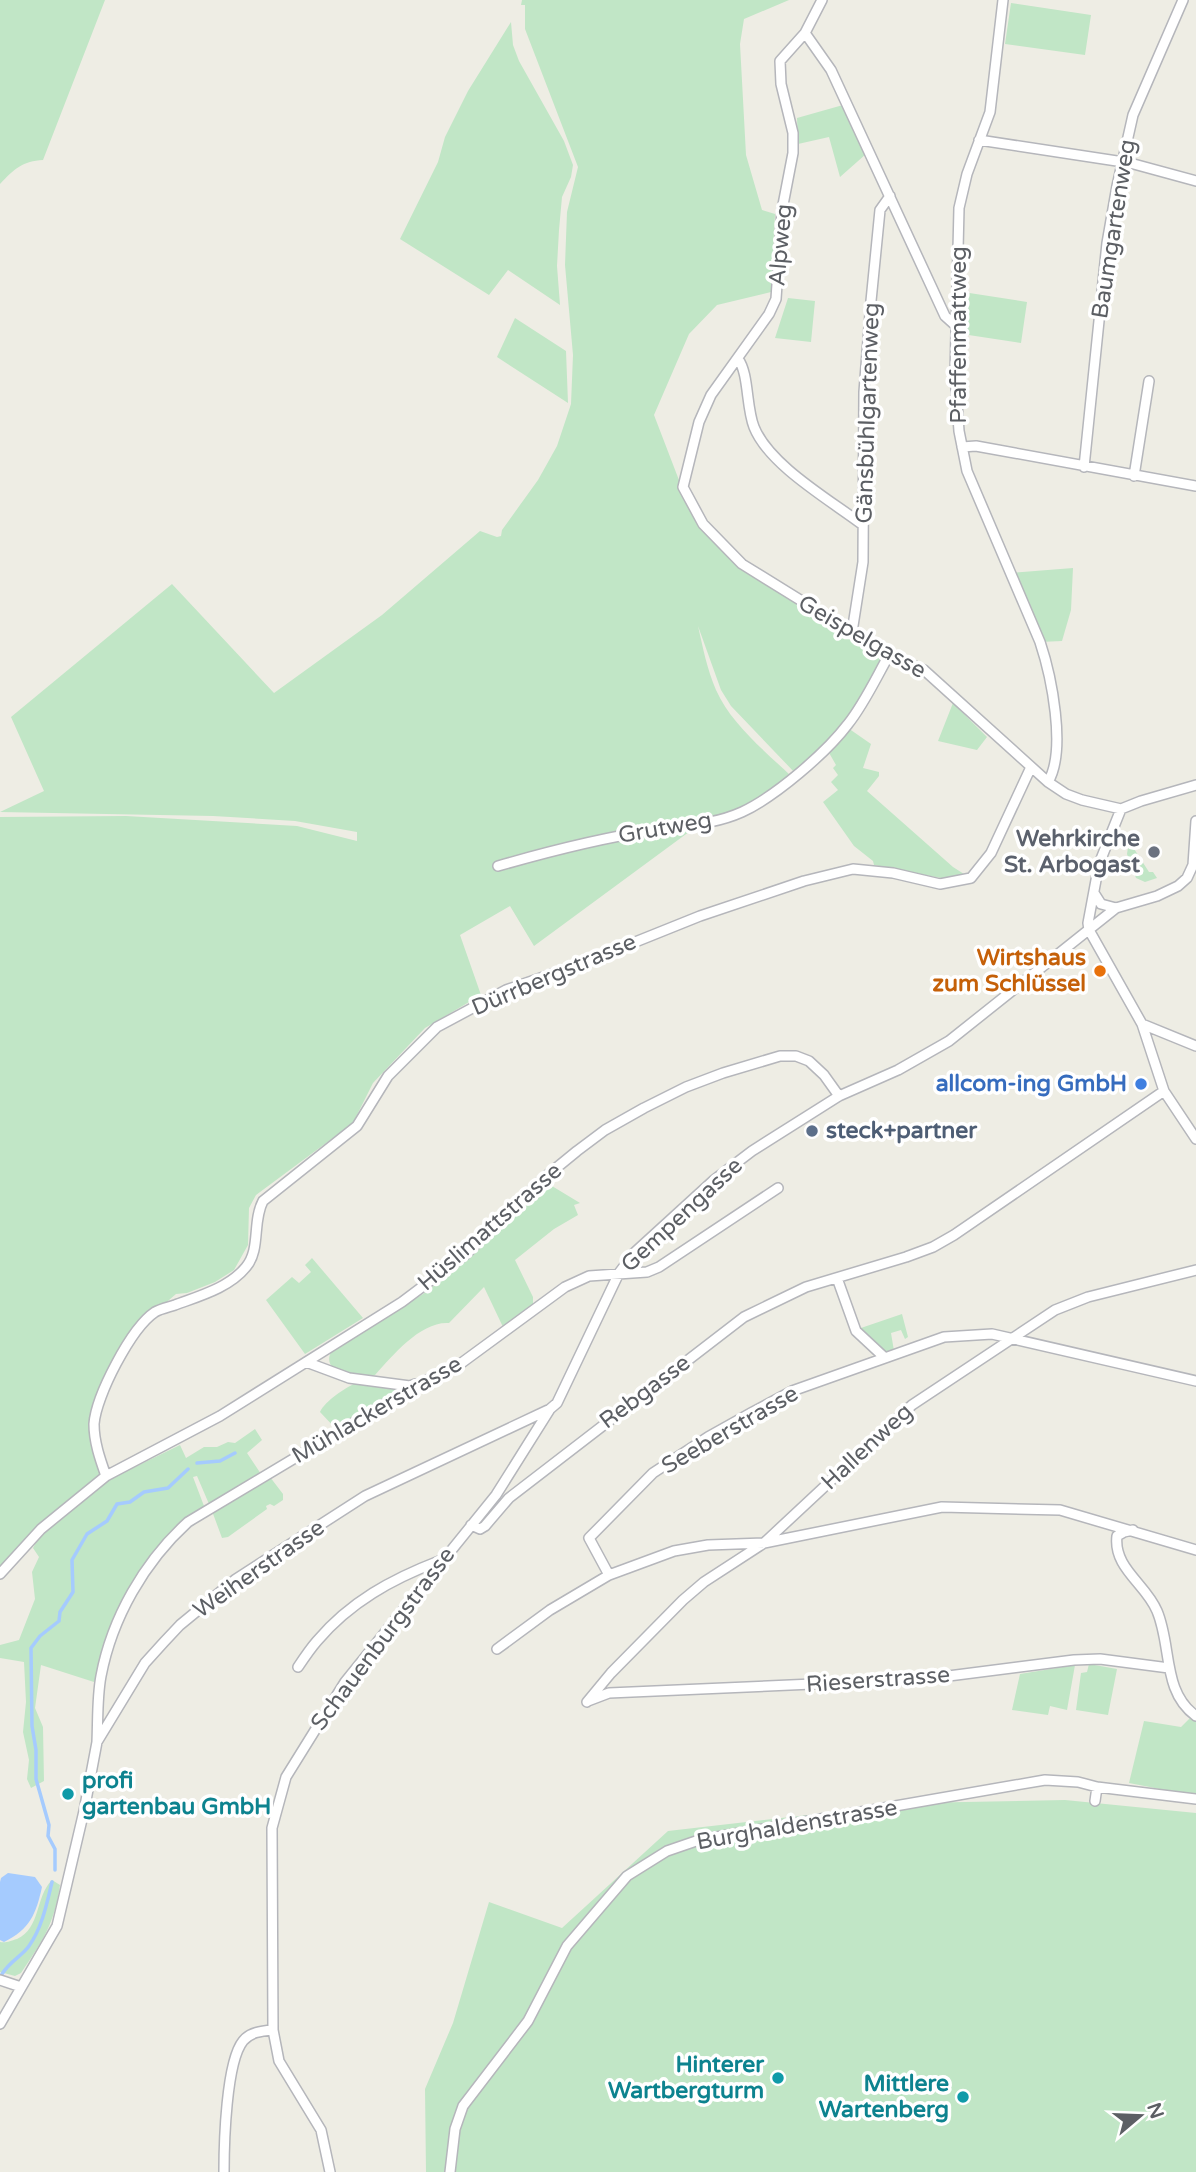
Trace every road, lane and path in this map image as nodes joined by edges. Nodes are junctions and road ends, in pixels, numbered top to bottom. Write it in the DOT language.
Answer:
graph roads {
  1 [pos="822,0"];
  2 [pos="1003,0"];
  3 [pos="1183,0"];
  4 [pos="805,33"];
  5 [pos="979,140"];
  6 [pos="1122,164"];
  7 [pos="1196,181"];
  8 [pos="890,197"];
  9 [pos="955,325"];
  10 [pos="738,359"];
  11 [pos="1149,381"];
  12 [pos="962,447"];
  13 [pos="1084,467"];
  14 [pos="1134,476"];
  15 [pos="1196,486"];
  16 [pos="683,487"];
  17 [pos="863,525"];
  18 [pos="852,632"];
  19 [pos="889,655"];
  20 [pos="1031,767"];
  21 [pos="1048,782"];
  22 [pos="1196,785"];
  23 [pos="1121,809"];
  24 [pos="1196,821"];
  25 [pos="498,866"];
  26 [pos="1094,893"];
  27 [pos="1116,908"];
  28 [pos="1089,930"];
  29 [pos="1142,1024"];
  30 [pos="1196,1046"];
  31 [pos="1164,1091"];
  32 [pos="839,1096"];
  33 [pos="1191,1126"];
  34 [pos="1196,1139"];
  35 [pos="778,1188"];
  36 [pos="1196,1270"];
  37 [pos="619,1273"];
  38 [pos="837,1278"];
  39 [pos="1014,1338"];
  40 [pos="885,1359"];
  41 [pos="306,1362"];
  42 [pos="427,1380"];
  43 [pos="1196,1381"];
  44 [pos="550,1409"];
  45 [pos="106,1476"];
  46 [pos="471,1525"];
  47 [pos="1134,1530"];
  48 [pos="764,1543"];
  49 [pos="1196,1550"];
  50 [pos="442,1560"];
  51 [pos="0,1574"];
  52 [pos="609,1575"];
  53 [pos="497,1649"];
  54 [pos="298,1667"];
  55 [pos="1169,1668"];
  56 [pos="587,1702"];
  57 [pos="1196,1716"];
  58 [pos="97,1742"];
  59 [pos="1097,1787"];
  60 [pos="1196,1799"];
  61 [pos="1095,1801"];
  62 [pos="0,1980"];
  63 [pos="21,1987"];
  64 [pos="0,2024"];
  65 [pos="273,2030"];
  66 [pos="224,2172"];
  67 [pos="330,2172"];
  68 [pos="450,2172"];
  1 -- 4 [label="street, Alpweg"];
  2 -- 5 [label="street, Pfaffenmattweg"];
  3 -- 6 [label="street, Baumgartenweg"];
  4 -- 8 [label="street"];
  4 -- 10 [label="street, Alpweg"];
  5 -- 6 [label="street"];
  5 -- 9 [label="street, Pfaffenmattweg"];
  6 -- 7 [label="street"];
  6 -- 13 [label="street, Baumgartenweg"];
  8 -- 9 [label="street"];
  8 -- 17 [label="street, Gänsbühlgartenweg"];
  9 -- 12 [label="street, Pfaffenmattweg"];
  10 -- 16 [label="street, Alpweg"];
  10 -- 17 [label="street"];
  11 -- 14 [label="street"];
  12 -- 13 [label="street"];
  12 -- 21 [label="street, Pfaffenmattweg"];
  13 -- 14 [label="street"];
  14 -- 15 [label="street"];
  16 -- 18 [label="street, Geispelgasse"];
  17 -- 18 [label="street, Gänsbühlgartenweg"];
  18 -- 19 [label="street, Geispelgasse"];
  19 -- 20 [label="street, Geispelgasse"];
  19 -- 25 [label="street, Grutweg"];
  20 -- 21 [label="street, Geispelgasse"];
  20 -- 45 [label="street, Dürrbergstrasse"];
  21 -- 23 [label="street, Geispelgasse"];
  22 -- 23 [label="street"];
  23 -- 26 [label="street"];
  24 -- 27 [label="street"];
  26 -- 27 [label="street"];
  26 -- 28 [label="street"];
  27 -- 28 [label="street, Gempengasse"];
  28 -- 29 [label="street"];
  28 -- 32 [label="street, Gempengasse"];
  29 -- 30 [label="street"];
  29 -- 31 [label="street"];
  31 -- 33 [label="street"];
  31 -- 38 [label="street, Rebgasse"];
  32 -- 37 [label="street, Gempengasse"];
  32 -- 41 [label="street, Hüslimattstrasse"];
  33 -- 34 [label="street"];
  35 -- 37 [label="street, Mühlackerstrasse"];
  36 -- 39 [label="street, Hallenweg"];
  37 -- 42 [label="street, Mühlackerstrasse"];
  37 -- 44 [label="street, Gempengasse"];
  38 -- 40 [label="street"];
  38 -- 46 [label="street, Rebgasse"];
  39 -- 40 [label="street, Seeberstrasse"];
  39 -- 43 [label="street, Seeberstrasse"];
  39 -- 48 [label="street, Hallenweg"];
  40 -- 52 [label="street, Seeberstrasse"];
  41 -- 42 [label="street"];
  41 -- 45 [label="street, Hüslimattstrasse"];
  42 -- 58 [label="street, Mühlackerstrasse"];
  44 -- 46 [label="street, Schauenburgstrasse"];
  44 -- 58 [label="street, Weiherstrasse"];
  45 -- 51 [label="street, Hüslimattstrasse"];
  46 -- 50 [label="street, Schauenburgstrasse"];
  47 -- 48 [label="street"];
  47 -- 49 [label="street"];
  47 -- 55 [label="street"];
  48 -- 52 [label="street"];
  48 -- 56 [label="street, Hallenweg"];
  50 -- 54 [label="street"];
  50 -- 65 [label="street, Schauenburgstrasse"];
  52 -- 53 [label="street"];
  55 -- 56 [label="street, Rieserstrasse"];
  55 -- 57 [label="street"];
  58 -- 63 [label="street, Weiherstrasse"];
  59 -- 60 [label="street, Burghaldenstrasse"];
  59 -- 61 [label="street"];
  59 -- 68 [label="street, Burghaldenstrasse"];
  62 -- 63 [label="street"];
  63 -- 64 [label="street, Weiherstrasse"];
  65 -- 66 [label="street"];
  65 -- 67 [label="street, Schauenburgstrasse"];
}
